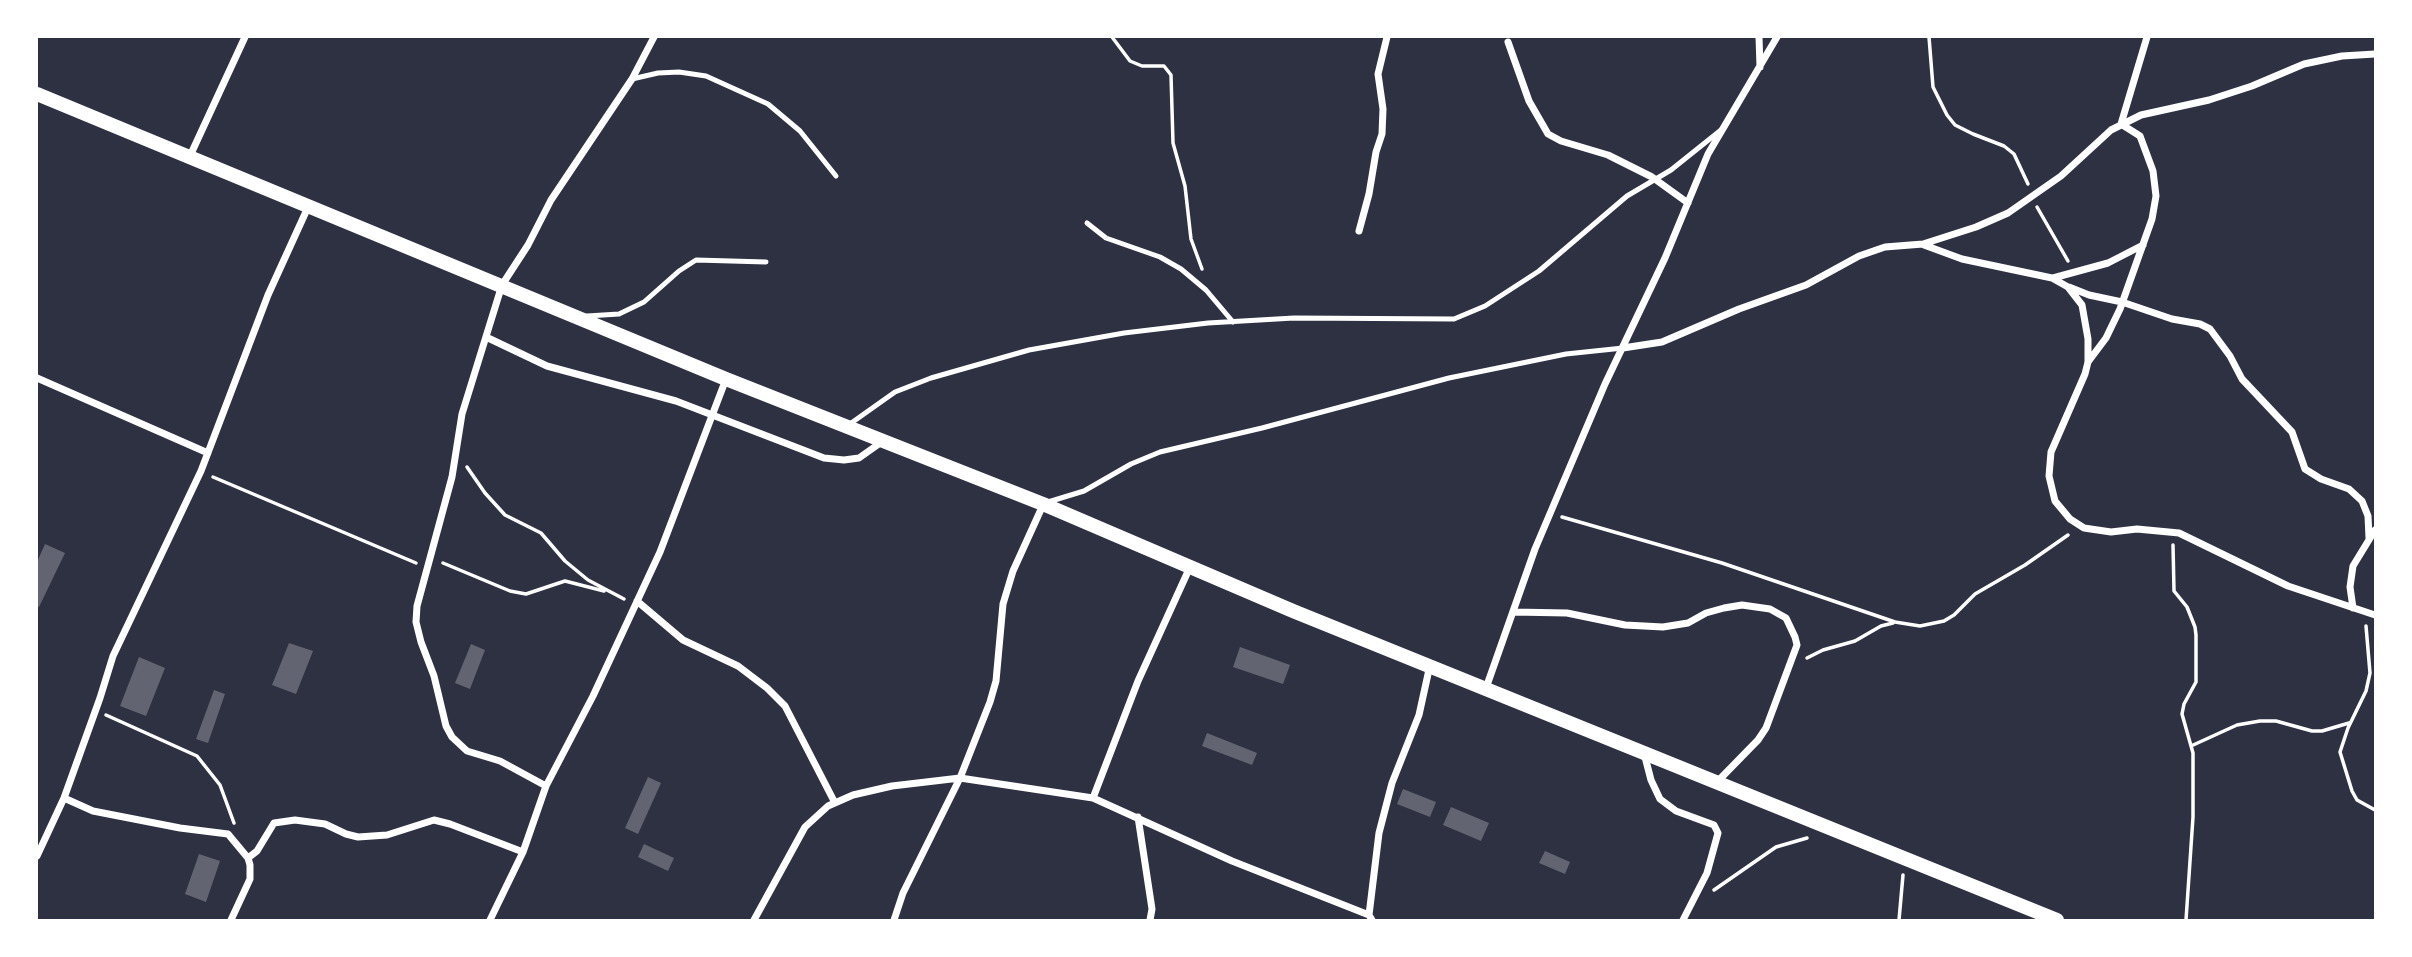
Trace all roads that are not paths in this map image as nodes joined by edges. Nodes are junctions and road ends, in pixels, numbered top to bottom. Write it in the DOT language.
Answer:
graph roads {
  1 [pos="245,37"];
  2 [pos="654,37"];
  3 [pos="1387,37"];
  4 [pos="1759,37"];
  5 [pos="1777,37"];
  6 [pos="2147,37"];
  7 [pos="1508,43"];
  8 [pos="2375,54"];
  9 [pos="1759,68"];
  10 [pos="632,79"];
  11 [pos="37,94"];
  12 [pos="2122,124"];
  13 [pos="1724,128"];
  14 [pos="190,156"];
  15 [pos="836,176"];
  16 [pos="1654,179"];
  17 [pos="1688,203"];
  18 [pos="309,205"];
  19 [pos="1087,223"];
  20 [pos="1359,231"];
  21 [pos="1923,244"];
  22 [pos="2143,244"];
  23 [pos="766,262"];
  24 [pos="2052,278"];
  25 [pos="502,285"];
  26 [pos="2068,286"];
  27 [pos="2122,302"];
  28 [pos="578,317"];
  29 [pos="1233,322"];
  30 [pos="486,337"];
  31 [pos="1623,348"];
  32 [pos="2088,362"];
  33 [pos="37,379"];
  34 [pos="726,379"];
  35 [pos="712,415"];
  36 [pos="846,426"];
  37 [pos="884,441"];
  38 [pos="208,453"];
  39 [pos="1043,504"];
  40 [pos="2375,530"];
  41 [pos="2370,538"];
  42 [pos="1190,566"];
  43 [pos="636,603"];
  44 [pos="2353,608"];
  45 [pos="1513,612"];
  46 [pos="2375,615"];
  47 [pos="1430,665"];
  48 [pos="1486,688"];
  49 [pos="1644,753"];
  50 [pos="960,778"];
  51 [pos="1716,782"];
  52 [pos="546,786"];
  53 [pos="64,798"];
  54 [pos="1093,798"];
  55 [pos="835,803"];
  56 [pos="1138,817"];
  57 [pos="523,852"];
  58 [pos="246,855"];
  59 [pos="37,856"];
  60 [pos="1370,918"];
  61 [pos="231,920"];
  62 [pos="490,920"];
  63 [pos="754,920"];
  64 [pos="894,920"];
  65 [pos="1150,920"];
  66 [pos="1683,920"];
  67 [pos="2057,920"];
  1 -- 14 [label="street"];
  2 -- 10 [label="street"];
  3 -- 20 [label="street"];
  4 -- 9 [label="street"];
  5 -- 9 [label="street"];
  6 -- 12 [label="street"];
  7 -- 16 [label="street"];
  8 -- 12 [label="street"];
  9 -- 13 [label="street"];
  10 -- 15 [label="lane"];
  10 -- 25 [label="street"];
  11 -- 14 [label="main road"];
  12 -- 21 [label="street"];
  12 -- 22 [label="street"];
  13 -- 16 [label="lane"];
  13 -- 17 [label="street"];
  14 -- 18 [label="main road"];
  16 -- 17 [label="street"];
  16 -- 29 [label="lane"];
  17 -- 31 [label="street"];
  18 -- 25 [label="main road"];
  18 -- 38 [label="street"];
  19 -- 29 [label="lane"];
  21 -- 24 [label="street"];
  21 -- 31 [label="street"];
  22 -- 24 [label="street"];
  22 -- 27 [label="street"];
  23 -- 28 [label="lane"];
  24 -- 26 [label="street"];
  25 -- 28 [label="main road"];
  25 -- 30 [label="street"];
  26 -- 27 [label="street"];
  26 -- 32 [label="street"];
  27 -- 32 [label="street"];
  27 -- 41 [label="street"];
  28 -- 34 [label="main road"];
  29 -- 36 [label="lane"];
  30 -- 35 [label="street"];
  30 -- 52 [label="street"];
  31 -- 39 [label="lane"];
  31 -- 45 [label="street"];
  32 -- 44 [label="street"];
  33 -- 38 [label="street"];
  34 -- 35 [label="street"];
  34 -- 36 [label="main road"];
  35 -- 37 [label="street"];
  35 -- 43 [label="street"];
  36 -- 37 [label="main road"];
  37 -- 39 [label="main road"];
  38 -- 53 [label="street"];
  39 -- 42 [label="main road"];
  39 -- 50 [label="street"];
  40 -- 41 [label="street"];
  41 -- 44 [label="street"];
  42 -- 47 [label="main road"];
  42 -- 54 [label="street"];
  43 -- 52 [label="street"];
  43 -- 55 [label="street"];
  44 -- 46 [label="street"];
  45 -- 48 [label="street"];
  45 -- 51 [label="street"];
  47 -- 48 [label="main road"];
  47 -- 60 [label="street"];
  48 -- 49 [label="main road"];
  49 -- 51 [label="main road"];
  49 -- 66 [label="street"];
  50 -- 54 [label="street"];
  50 -- 55 [label="street"];
  50 -- 64 [label="street"];
  51 -- 67 [label="main road"];
  52 -- 57 [label="street"];
  53 -- 58 [label="street"];
  53 -- 59 [label="street"];
  54 -- 56 [label="street"];
  55 -- 63 [label="street"];
  56 -- 60 [label="street"];
  56 -- 65 [label="street"];
  57 -- 58 [label="street"];
  57 -- 62 [label="street"];
  58 -- 61 [label="street"];
}
